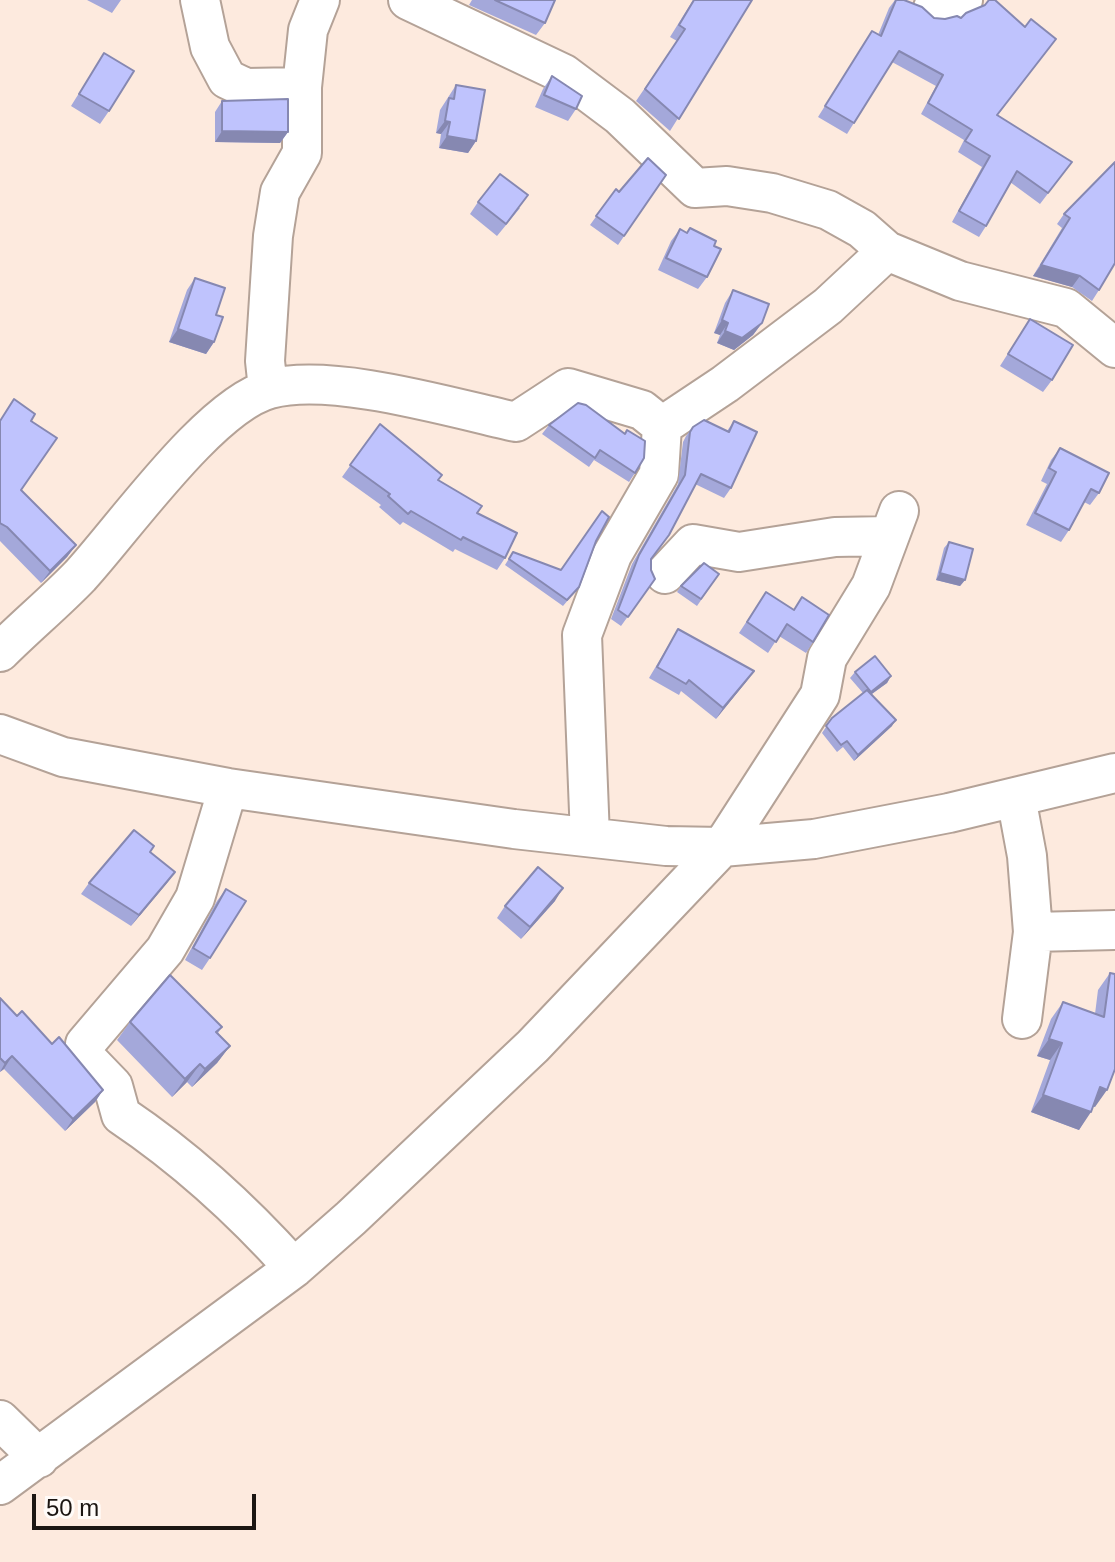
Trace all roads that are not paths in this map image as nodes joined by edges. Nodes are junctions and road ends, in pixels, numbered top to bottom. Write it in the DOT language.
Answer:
graph roads {
  1 [pos="200,0"];
  2 [pos="320,0"];
  3 [pos="408,0"];
  4 [pos="302,87"];
  5 [pos="887,251"];
  6 [pos="1115,348"];
  7 [pos="268,389"];
  8 [pos="662,426"];
  9 [pos="665,574"];
  10 [pos="0,652"];
  11 [pos="0,734"];
  12 [pos="1115,773"];
  13 [pos="228,788"];
  14 [pos="1016,797"];
  15 [pos="590,837"];
  16 [pos="722,847"];
  17 [pos="1115,930"];
  18 [pos="1033,932"];
  19 [pos="1022,1019"];
  20 [pos="294,1268"];
  21 [pos="0,1420"];
  22 [pos="39,1458"];
  23 [pos="0,1485"];
  1 -- 4 [label="street"];
  2 -- 4 [label="street"];
  3 -- 5 [label="street"];
  4 -- 7 [label="street"];
  5 -- 6 [label="street"];
  5 -- 8 [label="street"];
  7 -- 8 [label="street"];
  7 -- 10 [label="street"];
  8 -- 15 [label="street"];
  9 -- 16 [label="street"];
  11 -- 13 [label="street"];
  12 -- 14 [label="street"];
  13 -- 15 [label="street"];
  13 -- 20 [label="street"];
  14 -- 16 [label="street"];
  14 -- 18 [label="street"];
  15 -- 16 [label="street"];
  16 -- 20 [label="street"];
  17 -- 18 [label="street"];
  18 -- 19 [label="street"];
  20 -- 22 [label="street"];
  21 -- 22 [label="street"];
  22 -- 23 [label="street"];
}
